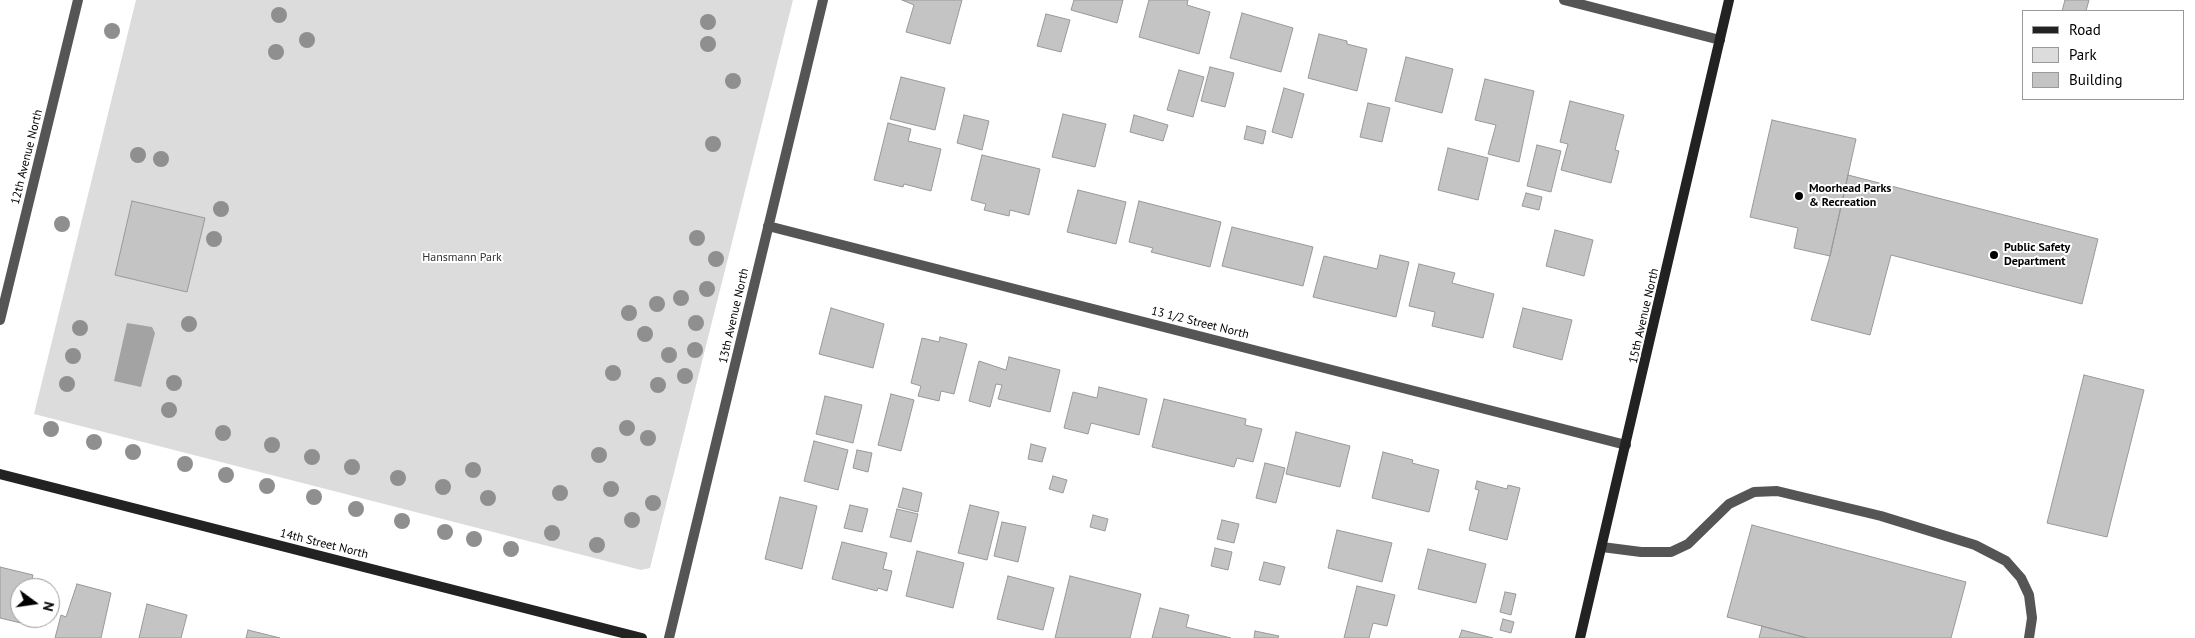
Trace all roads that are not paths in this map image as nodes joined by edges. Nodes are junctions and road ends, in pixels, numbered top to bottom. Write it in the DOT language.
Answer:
graph roads {
  1 [pos="78,0"];
  2 [pos="823,0"];
  3 [pos="1564,0"];
  4 [pos="1729,0"];
  5 [pos="1720,40"];
  6 [pos="768,226"];
  7 [pos="0,320"];
  8 [pos="1626,445"];
  9 [pos="0,474"];
  10 [pos="1602,547"];
  11 [pos="642,638"];
  12 [pos="669,638"];
  13 [pos="1580,638"];
  14 [pos="2029,638"];
  1 -- 7 [label="street, 12th Avenue North"];
  2 -- 6 [label="street, 13th Avenue North"];
  3 -- 5 [label="street"];
  4 -- 5 [label="main road, 15th Avenue North"];
  5 -- 8 [label="main road, 15th Avenue North"];
  6 -- 8 [label="street, 13 1/2 Street North"];
  6 -- 12 [label="street, 13th Avenue North"];
  8 -- 10 [label="main road, 15th Avenue North"];
  9 -- 11 [label="main road, 14th Street North"];
  10 -- 13 [label="main road, 15th Avenue North"];
  10 -- 14 [label="street"];
}
